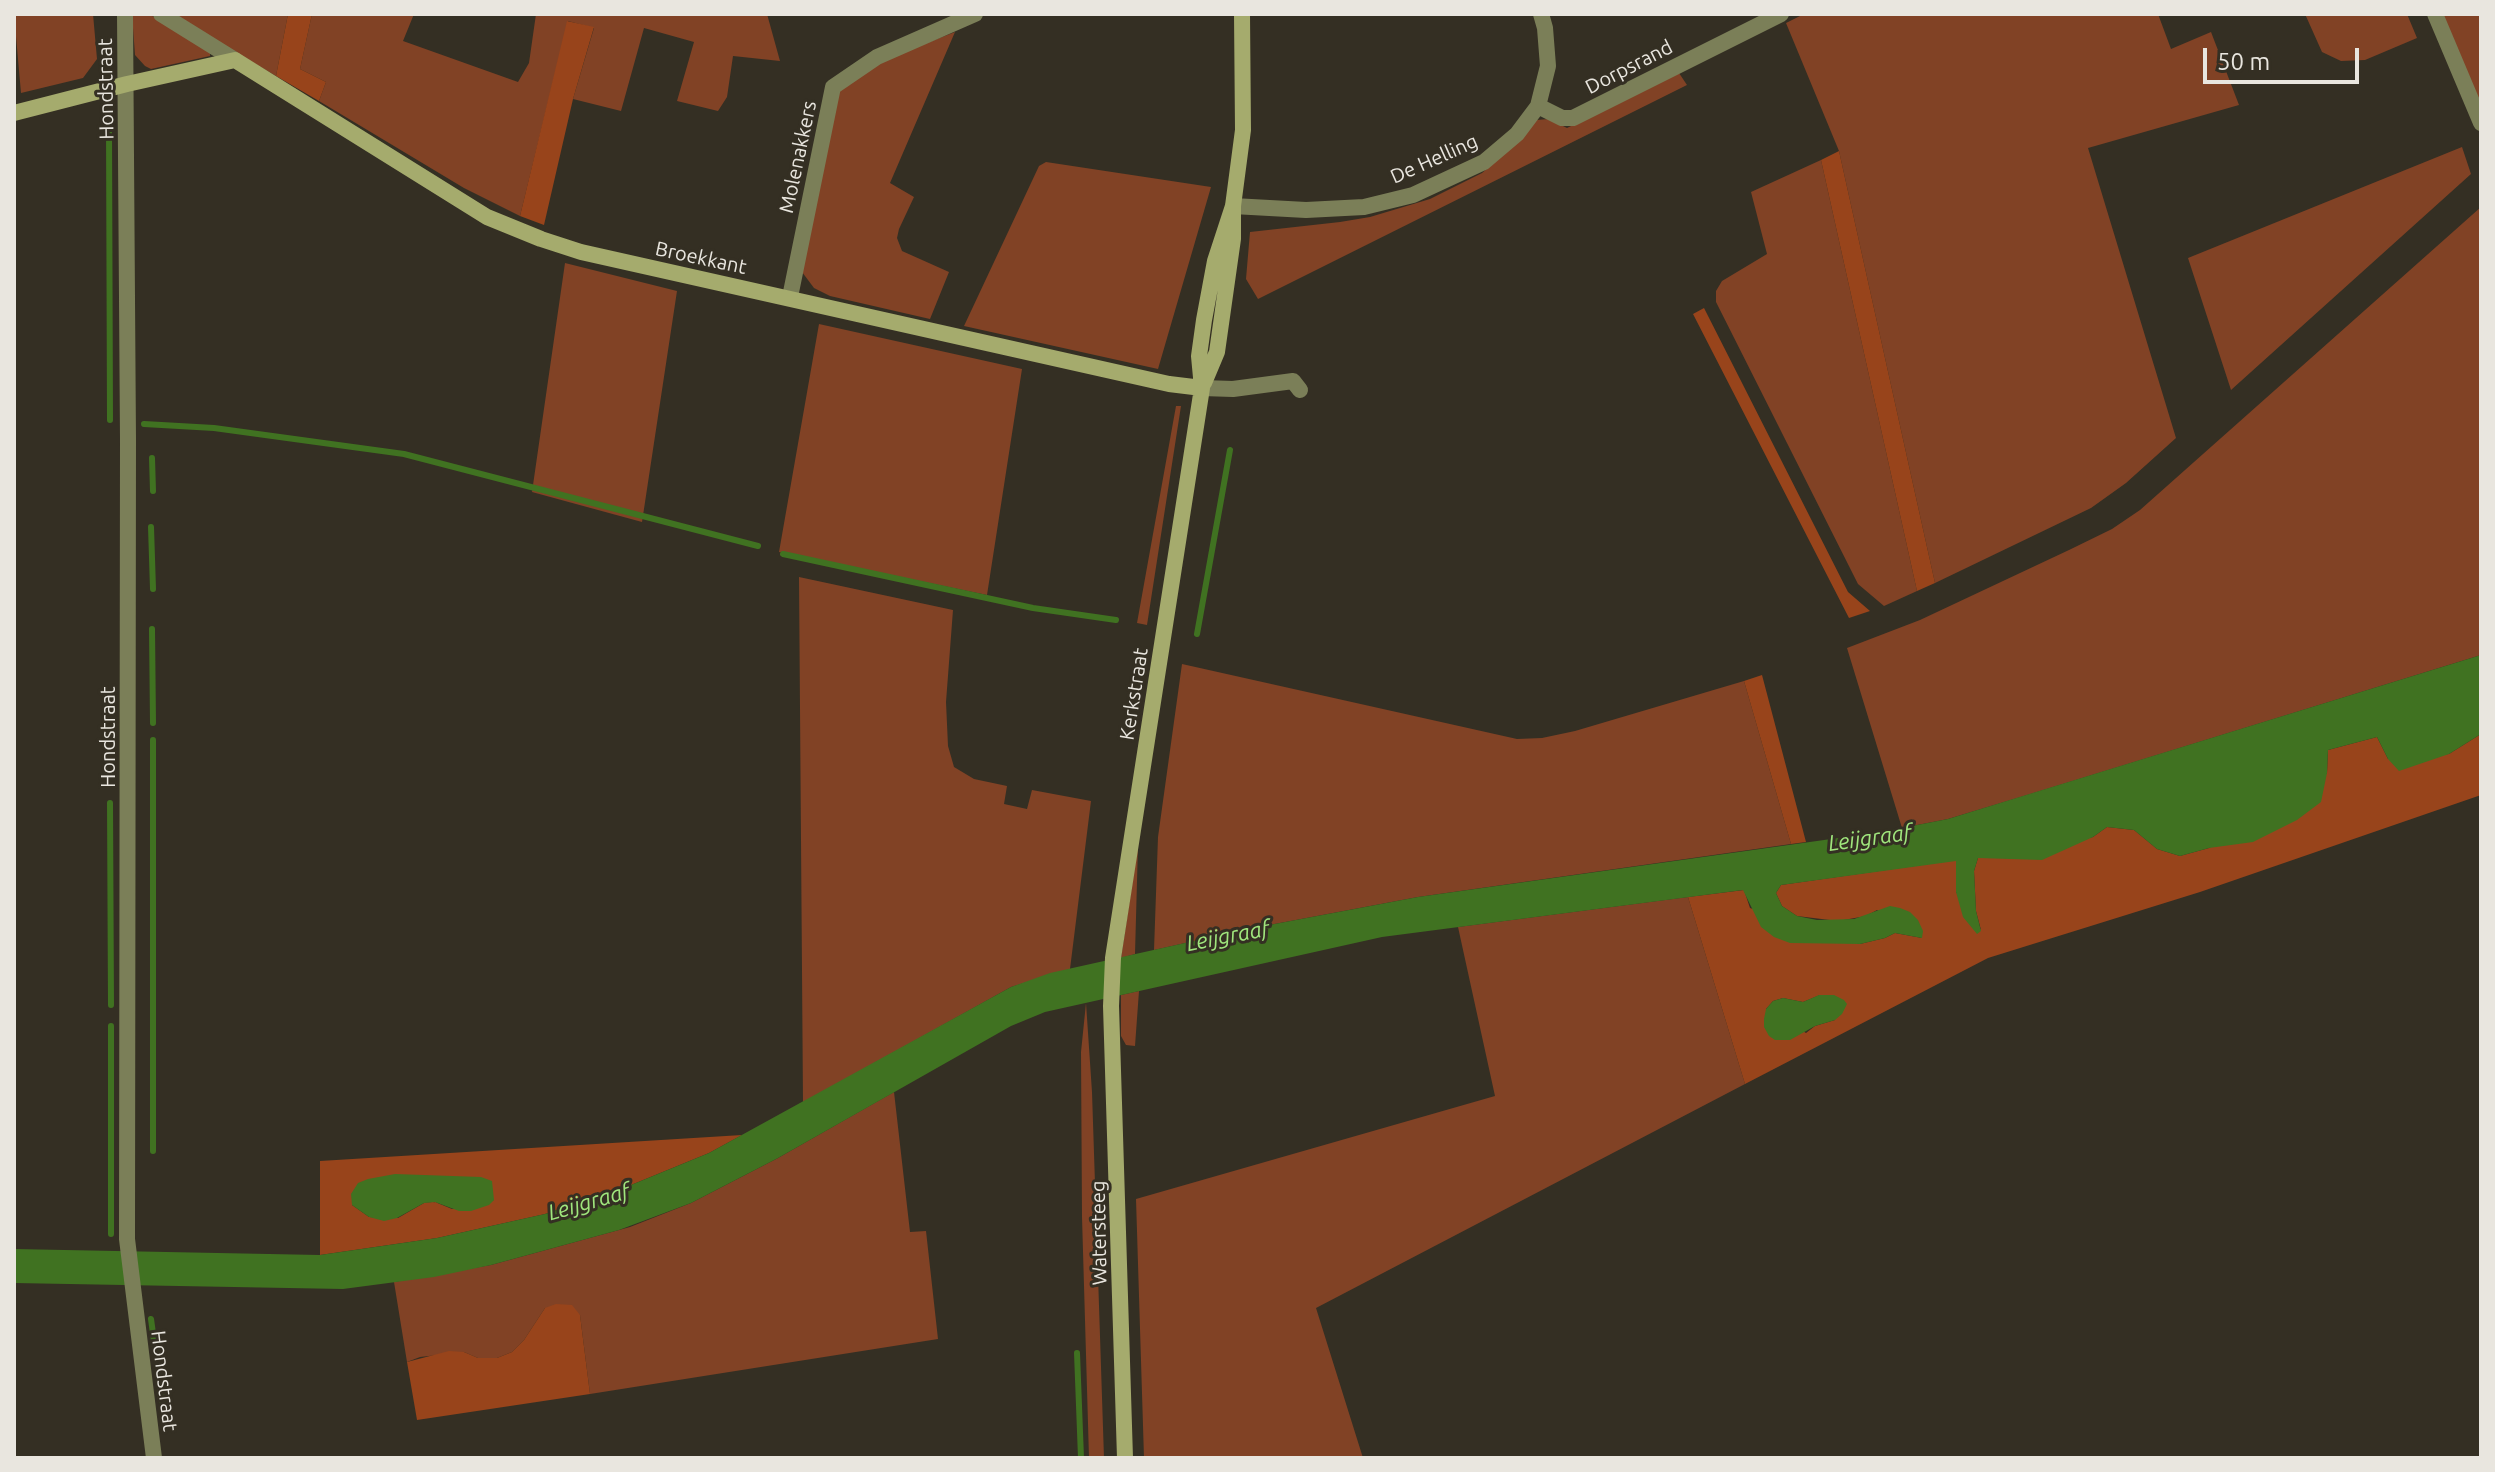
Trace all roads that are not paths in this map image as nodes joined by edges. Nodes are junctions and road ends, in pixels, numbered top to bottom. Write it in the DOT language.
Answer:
graph roads {
  1 [pos="125,14"];
  2 [pos="161,14"];
  3 [pos="975,14"];
  4 [pos="1242,14"];
  5 [pos="1541,14"];
  6 [pos="1781,14"];
  7 [pos="2435,14"];
  8 [pos="235,60"];
  9 [pos="127,84"];
  10 [pos="1538,106"];
  11 [pos="14,113"];
  12 [pos="2481,123"];
  13 [pos="1233,206"];
  14 [pos="790,297"];
  15 [pos="1202,388"];
  16 [pos="1300,390"];
  17 [pos="1111,1006"];
  18 [pos="154,1458"];
  19 [pos="1125,1458"];
  1 -- 9 [label="street, Hondstraat"];
  2 -- 8 [label="street, Broekkant"];
  3 -- 14 [label="street, Molenakkers"];
  4 -- 13 [label="street, Kerkstraat"];
  5 -- 10 [label="street, De Helling"];
  6 -- 10 [label="street, Dorpsrand"];
  7 -- 12 [label="street"];
  8 -- 9 [label="street"];
  8 -- 14 [label="street, Broekkant"];
  9 -- 11 [label="street"];
  9 -- 18 [label="street, Hondstraat"];
  10 -- 13 [label="street, De Helling"];
  13 -- 15 [label="street, Kerkstraat"];
  14 -- 15 [label="street, Broekkant"];
  15 -- 16 [label="street"];
  15 -- 17 [label="street, Kerkstraat"];
  17 -- 19 [label="street, Watersteeg"];
}
